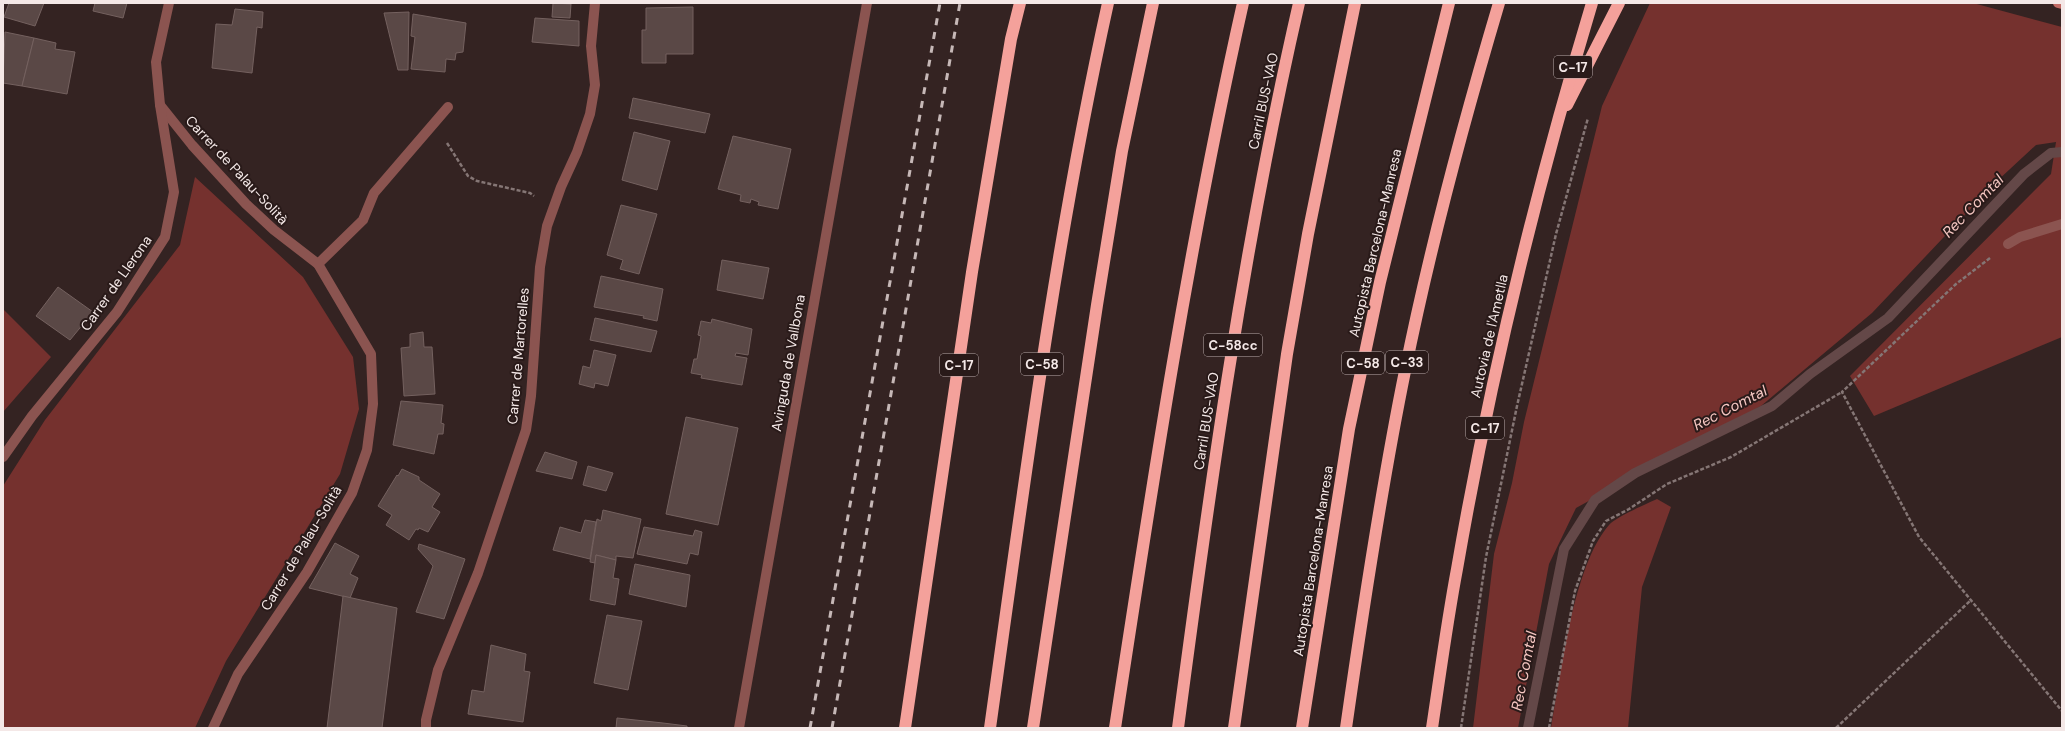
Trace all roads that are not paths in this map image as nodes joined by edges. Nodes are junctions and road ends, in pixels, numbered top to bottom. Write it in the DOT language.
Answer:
graph roads {
  1 [pos="169,3"];
  2 [pos="595,3"];
  3 [pos="867,3"];
  4 [pos="1020,3"];
  5 [pos="1108,3"];
  6 [pos="1153,3"];
  7 [pos="1243,3"];
  8 [pos="1299,3"];
  9 [pos="1355,3"];
  10 [pos="1449,3"];
  11 [pos="1499,3"];
  12 [pos="1592,3"];
  13 [pos="1619,3"];
  14 [pos="2058,3"];
  15 [pos="2062,4"];
  16 [pos="160,105"];
  17 [pos="448,107"];
  18 [pos="1554,131"];
  19 [pos="2062,224"];
  20 [pos="2008,244"];
  21 [pos="318,264"];
  22 [pos="3,457"];
  23 [pos="1184,680"];
  24 [pos="213,728"];
  25 [pos="426,728"];
  26 [pos="739,728"];
  27 [pos="905,728"];
  28 [pos="990,728"];
  29 [pos="1033,728"];
  30 [pos="1115,728"];
  31 [pos="1173,728"];
  32 [pos="1178,728"];
  33 [pos="1234,728"];
  34 [pos="1302,728"];
  35 [pos="1346,728"];
  36 [pos="1432,728"];
  1 -- 16 [label="street, Carrer de Llerona"];
  2 -- 25 [label="street, Carrer de Martorelles"];
  3 -- 26 [label="street, Avinguda de Vallbona"];
  4 -- 27 [label="highway, C-17"];
  5 -- 28 [label="highway, C-58"];
  6 -- 29 [label="highway"];
  7 -- 30 [label="highway"];
  8 -- 23 [label="highway, Carril BUS-VAO / C-58cc"];
  9 -- 33 [label="highway"];
  10 -- 34 [label="highway, Autopista Barcelona-Manresa / C-58"];
  11 -- 35 [label="highway, C-33"];
  12 -- 18 [label="highway, Autovia de l'Ametlla / C-17"];
  13 -- 18 [label="highway"];
  14 -- 15 [label="street"];
  16 -- 21 [label="street, Carrer de Palau-Solità"];
  16 -- 22 [label="street, Carrer de Llerona"];
  17 -- 21 [label="street"];
  18 -- 36 [label="highway, Autovia de l'Ametlla / C-17"];
  19 -- 20 [label="street"];
  21 -- 24 [label="street, Carrer de Palau-Solità"];
  23 -- 31 [label="highway"];
  23 -- 32 [label="highway, Carril BUS-VAO / C-58cc"];
}
